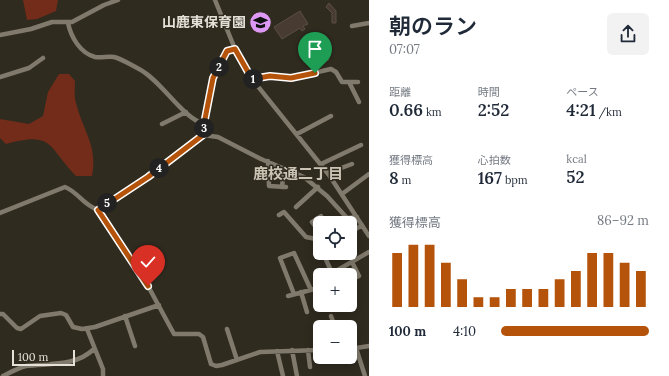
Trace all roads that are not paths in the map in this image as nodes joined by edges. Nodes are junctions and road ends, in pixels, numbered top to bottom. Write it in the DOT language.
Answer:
graph roads {
  1 [pos="118,0"];
  2 [pos="215,0"];
  3 [pos="68,23"];
  4 [pos="369,23"];
  5 [pos="352,26"];
  6 [pos="0,35"];
  7 [pos="235,49"];
  8 [pos="43,58"];
  9 [pos="0,77"];
  10 [pos="252,79"];
  11 [pos="349,82"];
  12 [pos="358,82"];
  13 [pos="359,102"];
  14 [pos="186,112"];
  15 [pos="331,116"];
  16 [pos="162,124"];
  17 [pos="204,124"];
  18 [pos="297,134"];
  19 [pos="203,135"];
  20 [pos="360,145"];
  21 [pos="268,161"];
  22 [pos="321,164"];
  23 [pos="352,164"];
  24 [pos="284,168"];
  25 [pos="328,173"];
  26 [pos="369,174"];
  27 [pos="318,187"];
  28 [pos="342,194"];
  29 [pos="296,207"];
  30 [pos="98,210"];
  31 [pos="0,213"];
  32 [pos="280,215"];
  33 [pos="345,216"];
  34 [pos="356,216"];
  35 [pos="357,217"];
  36 [pos="362,225"];
  37 [pos="357,228"];
  38 [pos="369,236"];
  39 [pos="313,238"];
  40 [pos="369,252"];
  41 [pos="352,262"];
  42 [pos="341,268"];
  43 [pos="355,268"];
  44 [pos="311,290"];
  45 [pos="301,292"];
  46 [pos="294,294"];
  47 [pos="288,296"];
  48 [pos="159,305"];
  49 [pos="307,312"];
  50 [pos="0,314"];
  51 [pos="125,316"];
  52 [pos="331,316"];
  53 [pos="332,320"];
  54 [pos="87,329"];
  55 [pos="227,329"];
  56 [pos="135,346"];
  57 [pos="369,346"];
  58 [pos="357,348"];
  59 [pos="94,350"];
  60 [pos="292,350"];
  61 [pos="308,350"];
  62 [pos="313,350"];
  63 [pos="277,351"];
  64 [pos="357,351"];
  65 [pos="236,360"];
  66 [pos="310,368"];
  67 [pos="4,376"];
  68 [pos="103,376"];
  69 [pos="283,376"];
  70 [pos="297,376"];
  71 [pos="365,376"];
  1 -- 3 [label="street"];
  2 -- 7 [label="street"];
  3 -- 6 [label="street"];
  3 -- 14 [label="street"];
  4 -- 5 [label="street"];
  7 -- 10 [label="street"];
  7 -- 17 [label="street"];
  8 -- 9 [label="street"];
  10 -- 11 [label="street"];
  10 -- 18 [label="street"];
  11 -- 12 [label="street"];
  11 -- 13 [label="street"];
  14 -- 16 [label="street"];
  14 -- 17 [label="street"];
  15 -- 18 [label="street"];
  17 -- 19 [label="street"];
  18 -- 22 [label="street"];
  19 -- 21 [label="street"];
  19 -- 30 [label="street"];
  20 -- 22 [label="street"];
  21 -- 24 [label="street"];
  21 -- 24 [label="street"];
  22 -- 25 [label="street"];
  23 -- 25 [label="street"];
  24 -- 27 [label="street"];
  25 -- 28 [label="street"];
  26 -- 28 [label="street"];
  27 -- 29 [label="street"];
  27 -- 33 [label="street"];
  28 -- 34 [label="street"];
  30 -- 31 [label="street"];
  30 -- 48 [label="street"];
  32 -- 39 [label="street"];
  35 -- 36 [label="street"];
  36 -- 37 [label="street"];
  36 -- 38 [label="street"];
  40 -- 41 [label="street"];
  41 -- 42 [label="street"];
  41 -- 43 [label="street"];
  44 -- 45 [label="street"];
  44 -- 46 [label="street"];
  45 -- 46 [label="street"];
  45 -- 49 [label="street"];
  46 -- 47 [label="street"];
  48 -- 51 [label="street"];
  48 -- 65 [label="street"];
  50 -- 54 [label="street"];
  51 -- 54 [label="street"];
  51 -- 56 [label="street"];
  52 -- 53 [label="street"];
  54 -- 59 [label="street"];
  55 -- 65 [label="street"];
  57 -- 58 [label="street"];
  59 -- 67 [label="street"];
  59 -- 68 [label="street"];
  60 -- 61 [label="street"];
  60 -- 63 [label="street"];
  60 -- 70 [label="street"];
  61 -- 62 [label="street"];
  61 -- 66 [label="street"];
  63 -- 65 [label="street"];
  63 -- 69 [label="street"];
  64 -- 71 [label="street"];
}
